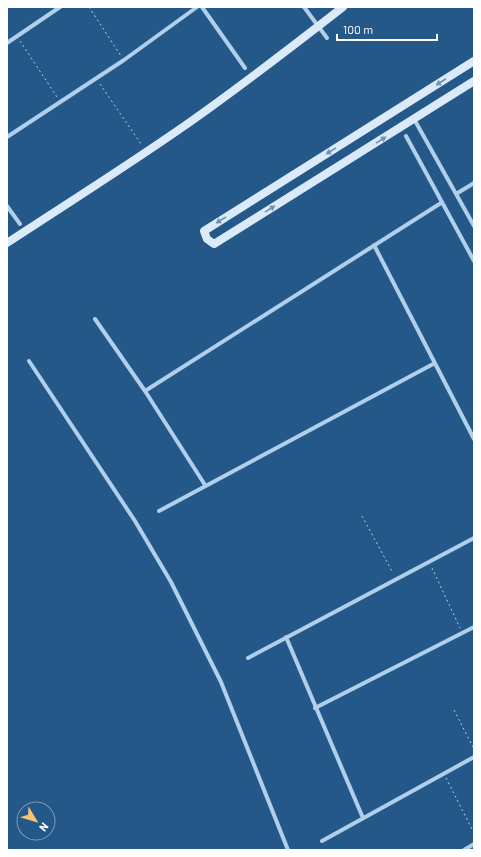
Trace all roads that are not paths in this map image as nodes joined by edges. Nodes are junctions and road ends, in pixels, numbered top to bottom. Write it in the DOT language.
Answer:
graph roads {
  1 [pos="60,7"];
  2 [pos="197,7"];
  3 [pos="202,7"];
  4 [pos="304,7"];
  5 [pos="343,7"];
  6 [pos="318,26"];
  7 [pos="327,38"];
  8 [pos="7,43"];
  9 [pos="473,61"];
  10 [pos="245,68"];
  11 [pos="474,71"];
  12 [pos="474,81"];
  13 [pos="414,119"];
  14 [pos="406,136"];
  15 [pos="7,137"];
  16 [pos="474,182"];
  17 [pos="456,194"];
  18 [pos="441,203"];
  19 [pos="7,206"];
  20 [pos="20,224"];
  21 [pos="474,226"];
  22 [pos="7,242"];
  23 [pos="374,245"];
  24 [pos="474,261"];
  25 [pos="95,320"];
  26 [pos="29,361"];
  27 [pos="435,363"];
  28 [pos="144,391"];
  29 [pos="474,439"];
  30 [pos="206,485"];
  31 [pos="159,510"];
  32 [pos="474,538"];
  33 [pos="474,627"];
  34 [pos="286,637"];
  35 [pos="248,658"];
  36 [pos="315,708"];
  37 [pos="474,757"];
  38 [pos="363,818"];
  39 [pos="322,841"];
  40 [pos="474,844"];
  41 [pos="288,850"];
  42 [pos="464,850"];
  1 -- 8 [label="street"];
  2 -- 15 [label="street"];
  3 -- 10 [label="street"];
  4 -- 6 [label="street"];
  5 -- 6 [label="street"];
  6 -- 7 [label="street"];
  6 -- 22 [label="street"];
  9 -- 11 [label="street"];
  9 -- 13 [label="street, one-way"];
  12 -- 13 [label="street"];
  13 -- 17 [label="street"];
  14 -- 18 [label="street"];
  16 -- 17 [label="street"];
  17 -- 21 [label="street"];
  18 -- 23 [label="street"];
  18 -- 24 [label="street"];
  19 -- 20 [label="street"];
  23 -- 27 [label="street"];
  23 -- 28 [label="street"];
  25 -- 28 [label="street"];
  26 -- 41 [label="street"];
  27 -- 29 [label="street"];
  27 -- 30 [label="street"];
  28 -- 30 [label="street"];
  30 -- 31 [label="street"];
  32 -- 34 [label="street"];
  33 -- 36 [label="street"];
  34 -- 35 [label="street"];
  34 -- 36 [label="street"];
  36 -- 38 [label="street"];
  37 -- 38 [label="street"];
  38 -- 39 [label="street"];
  40 -- 42 [label="street"];
}
